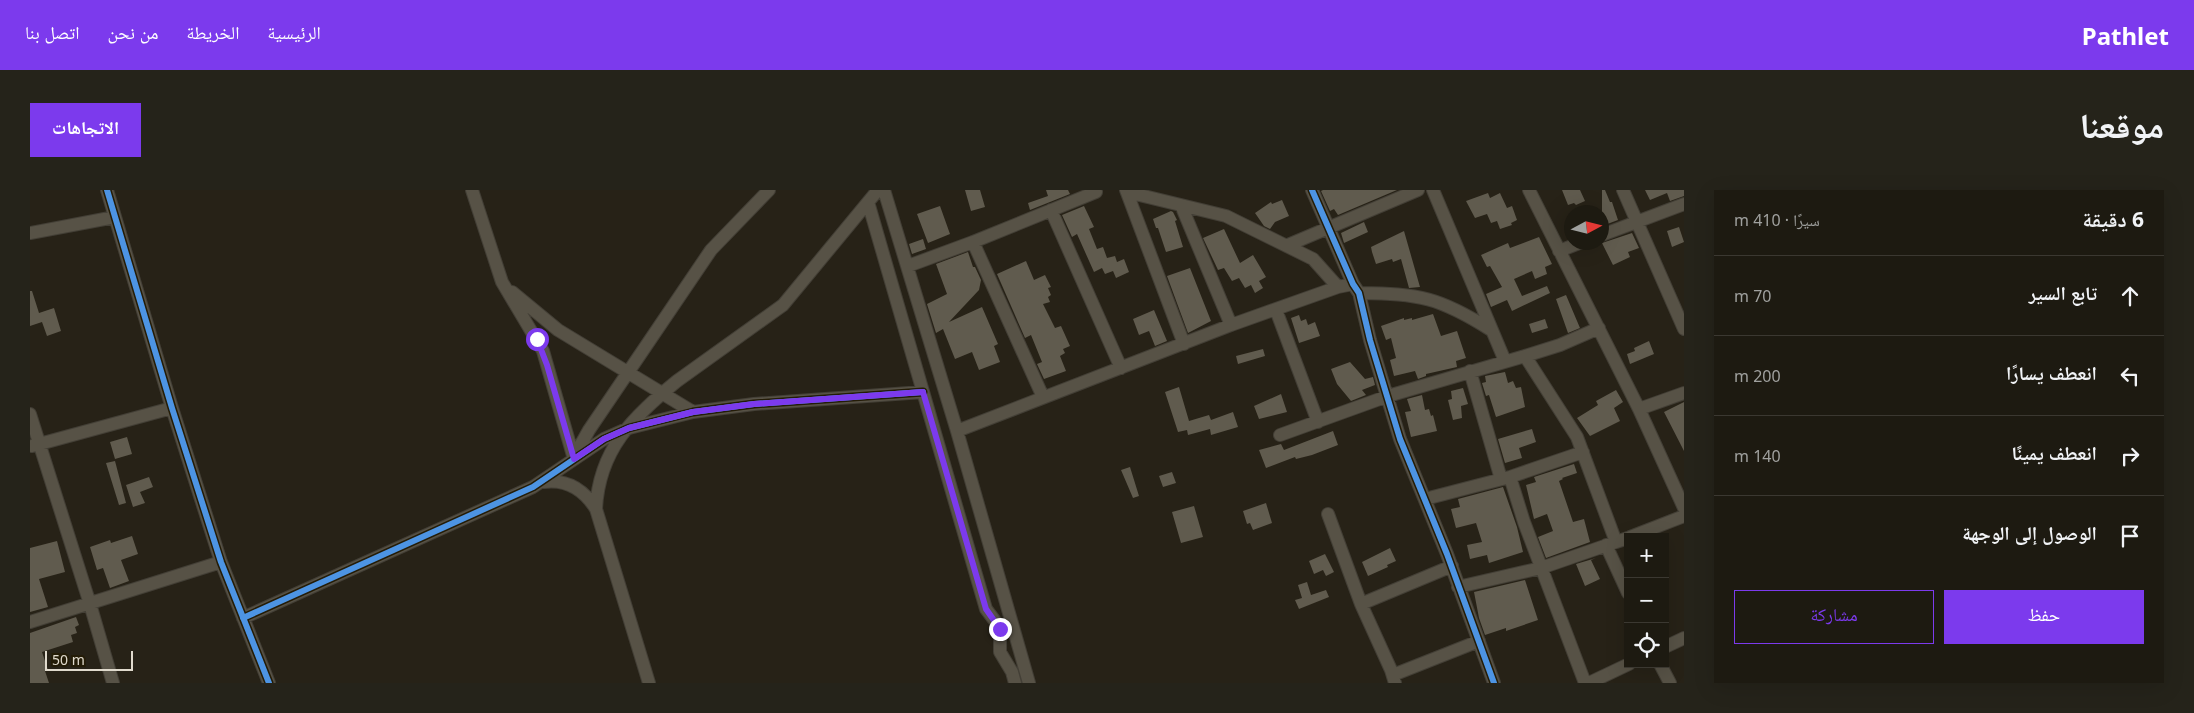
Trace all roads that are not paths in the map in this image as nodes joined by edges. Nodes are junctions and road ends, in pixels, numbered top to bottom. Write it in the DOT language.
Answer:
graph roads {
  1 [pos="107,190"];
  2 [pos="472,190"];
  3 [pos="769,190"];
  4 [pos="878,190"];
  5 [pos="884,190"];
  6 [pos="1312,190"];
  7 [pos="1418,190"];
  8 [pos="1433,190"];
  9 [pos="1529,190"];
  10 [pos="1623,190"];
  11 [pos="1126,191"];
  12 [pos="1096,192"];
  13 [pos="868,202"];
  14 [pos="1684,204"];
  15 [pos="1181,206"];
  16 [pos="1051,210"];
  17 [pos="115,217"];
  18 [pos="1637,223"];
  19 [pos="1328,228"];
  20 [pos="30,233"];
  21 [pos="1609,233"];
  22 [pos="973,242"];
  23 [pos="1288,245"];
  24 [pos="1564,248"];
  25 [pos="1559,250"];
  26 [pos="908,266"];
  27 [pos="502,282"];
  28 [pos="1338,287"];
  29 [pos="1356,288"];
  30 [pos="1276,310"];
  31 [pos="1231,325"];
  32 [pos="1598,328"];
  33 [pos="1684,329"];
  34 [pos="1491,330"];
  35 [pos="1184,344"];
  36 [pos="1525,356"];
  37 [pos="1505,361"];
  38 [pos="1121,368"];
  39 [pos="1470,371"];
  40 [pos="629,374"];
  41 [pos="923,392"];
  42 [pos="1684,393"];
  43 [pos="661,394"];
  44 [pos="1388,396"];
  45 [pos="1043,397"];
  46 [pos="172,408"];
  47 [pos="1639,408"];
  48 [pos="693,412"];
  49 [pos="30,414"];
  50 [pos="1318,422"];
  51 [pos="629,428"];
  52 [pos="957,431"];
  53 [pos="1280,435"];
  54 [pos="34,445"];
  55 [pos="1584,452"];
  56 [pos="575,458"];
  57 [pos="1506,478"];
  58 [pos="543,482"];
  59 [pos="1425,499"];
  60 [pos="1684,508"];
  61 [pos="596,509"];
  62 [pos="1328,514"];
  63 [pos="1684,516"];
  64 [pos="1620,540"];
  65 [pos="221,562"];
  66 [pos="1452,566"];
  67 [pos="1541,568"];
  68 [pos="1626,578"];
  69 [pos="1458,587"];
  70 [pos="90,604"];
  71 [pos="1361,604"];
  72 [pos="243,618"];
  73 [pos="30,622"];
  74 [pos="1684,638"];
  75 [pos="1479,641"];
  76 [pos="1669,645"];
  77 [pos="1624,666"];
  78 [pos="1662,668"];
  79 [pos="1394,679"];
  80 [pos="113,683"];
  81 [pos="269,683"];
  82 [pos="649,683"];
  83 [pos="1015,683"];
  84 [pos="1029,683"];
  85 [pos="1494,683"];
  86 [pos="1587,683"];
  87 [pos="1670,683"];
  1 -- 17 [label="street"];
  2 -- 27 [label="street"];
  3 -- 40 [label="street"];
  4 -- 13 [label="street"];
  5 -- 26 [label="street"];
  6 -- 19 [label="street"];
  7 -- 19 [label="street"];
  8 -- 34 [label="street"];
  9 -- 25 [label="street"];
  10 -- 18 [label="street"];
  11 -- 15 [label="street"];
  11 -- 35 [label="street"];
  12 -- 16 [label="street"];
  13 -- 41 [label="street"];
  13 -- 43 [label="street"];
  14 -- 18 [label="street"];
  15 -- 23 [label="street"];
  15 -- 31 [label="street"];
  16 -- 22 [label="street"];
  16 -- 38 [label="street"];
  17 -- 20 [label="street"];
  17 -- 46 [label="street"];
  18 -- 21 [label="street"];
  18 -- 33 [label="street"];
  19 -- 23 [label="street"];
  19 -- 29 [label="street"];
  22 -- 26 [label="street"];
  22 -- 45 [label="street"];
  23 -- 28 [label="street"];
  24 -- 25 [label="street"];
  25 -- 32 [label="street"];
  26 -- 52 [label="street"];
  27 -- 40 [label="street"];
  27 -- 56 [label="street"];
  28 -- 29 [label="street"];
  28 -- 30 [label="street"];
  29 -- 34 [label="street"];
  29 -- 44 [label="street"];
  30 -- 31 [label="street"];
  30 -- 50 [label="street"];
  31 -- 35 [label="street"];
  32 -- 36 [label="street"];
  32 -- 47 [label="street"];
  34 -- 37 [label="street"];
  35 -- 38 [label="street"];
  36 -- 37 [label="street"];
  36 -- 55 [label="street"];
  37 -- 39 [label="street"];
  38 -- 45 [label="street"];
  39 -- 44 [label="street"];
  39 -- 57 [label="street"];
  40 -- 43 [label="street"];
  40 -- 56 [label="street"];
  41 -- 48 [label="street"];
  41 -- 83 [label="street"];
  42 -- 47 [label="street"];
  43 -- 48 [label="street"];
  43 -- 51 [label="street"];
  44 -- 50 [label="street"];
  44 -- 59 [label="street"];
  45 -- 52 [label="street"];
  46 -- 54 [label="street"];
  46 -- 65 [label="street"];
  47 -- 60 [label="street"];
  48 -- 51 [label="street"];
  49 -- 54 [label="street"];
  50 -- 53 [label="street"];
  51 -- 56 [label="street"];
  51 -- 61 [label="street"];
  52 -- 84 [label="street"];
  54 -- 70 [label="street"];
  55 -- 57 [label="street"];
  55 -- 64 [label="street"];
  56 -- 58 [label="street"];
  57 -- 59 [label="street"];
  57 -- 67 [label="street"];
  58 -- 61 [label="street"];
  58 -- 72 [label="street"];
  59 -- 66 [label="street"];
  61 -- 82 [label="street"];
  62 -- 71 [label="street"];
  63 -- 64 [label="street"];
  64 -- 67 [label="street"];
  64 -- 68 [label="street"];
  65 -- 70 [label="street"];
  65 -- 72 [label="street"];
  66 -- 69 [label="street"];
  66 -- 71 [label="street"];
  67 -- 69 [label="street"];
  67 -- 86 [label="street"];
  69 -- 75 [label="street"];
  70 -- 73 [label="street"];
  70 -- 80 [label="street"];
  71 -- 79 [label="street"];
  72 -- 81 [label="street"];
  74 -- 76 [label="street"];
  75 -- 79 [label="street"];
  75 -- 85 [label="street"];
  77 -- 86 [label="street"];
  78 -- 87 [label="street"];
}
